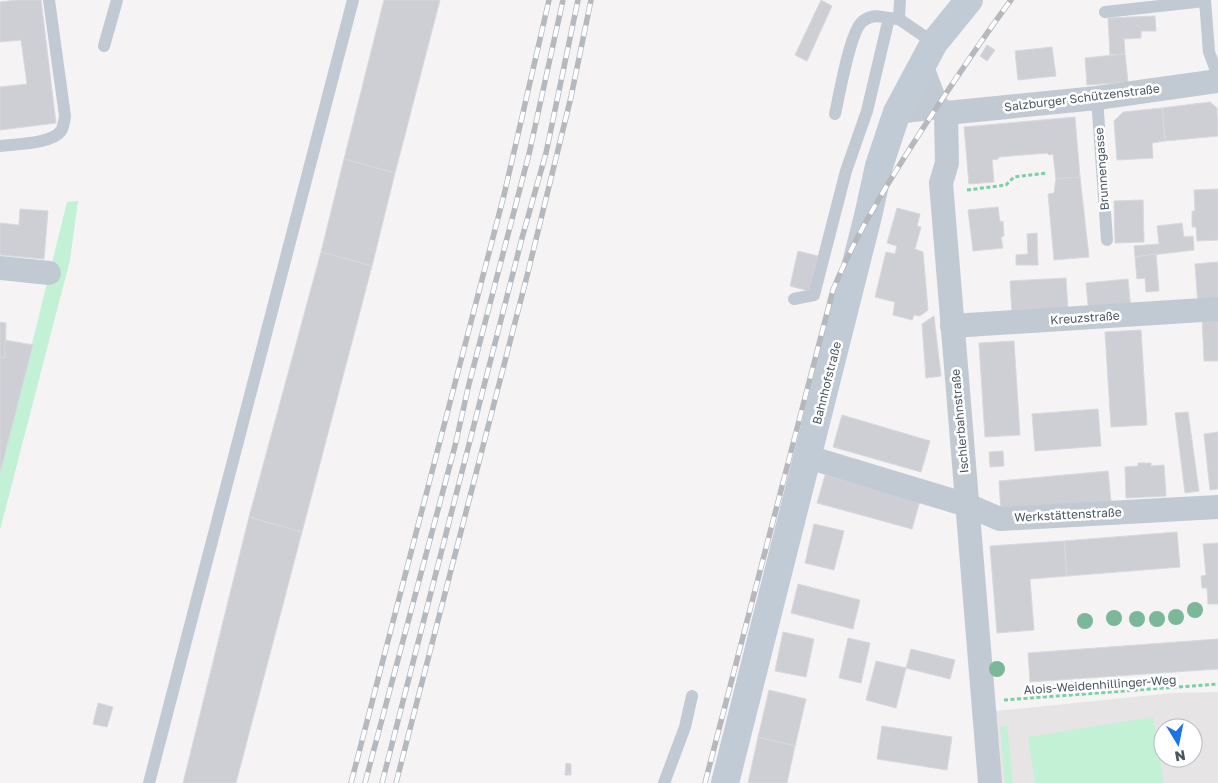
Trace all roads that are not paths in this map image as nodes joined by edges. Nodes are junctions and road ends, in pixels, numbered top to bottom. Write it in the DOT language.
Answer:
graph roads {
  1 [pos="49,0"];
  2 [pos="117,0"];
  3 [pos="352,0"];
  4 [pos="900,0"];
  5 [pos="969,0"];
  6 [pos="1205,1"];
  7 [pos="1105,12"];
  8 [pos="894,18"];
  9 [pos="934,43"];
  10 [pos="104,46"];
  11 [pos="922,67"];
  12 [pos="1218,76"];
  13 [pos="1218,81"];
  14 [pos="1097,98"];
  15 [pos="942,110"];
  16 [pos="898,112"];
  17 [pos="835,114"];
  18 [pos="0,146"];
  19 [pos="1108,240"];
  20 [pos="0,268"];
  21 [pos="49,273"];
  22 [pos="794,299"];
  23 [pos="1218,309"];
  24 [pos="952,326"];
  25 [pos="808,457"];
  26 [pos="967,505"];
  27 [pos="1218,507"];
  28 [pos="692,696"];
  29 [pos="149,783"];
  30 [pos="664,783"];
  31 [pos="725,783"];
  32 [pos="990,783"];
  1 -- 18 [label="lane"];
  2 -- 10 [label="lane"];
  3 -- 29 [label="lane"];
  4 -- 8 [label="lane"];
  5 -- 9 [label="main road, Bahnhofstraße"];
  6 -- 7 [label="lane"];
  6 -- 12 [label="lane"];
  8 -- 9 [label="lane"];
  8 -- 17 [label="lane"];
  8 -- 22 [label="lane"];
  9 -- 11 [label="main road, Bahnhofstraße"];
  11 -- 15 [label="street, Ischlerbahnstraße"];
  11 -- 16 [label="main road, Bahnhofstraße"];
  13 -- 14 [label="street, Salzburger Schützenstraße"];
  14 -- 15 [label="street, Salzburger Schützenstraße"];
  14 -- 19 [label="lane, Brunnengasse"];
  15 -- 16 [label="street, Salzburger Schützenstraße"];
  15 -- 24 [label="street, Ischlerbahnstraße"];
  16 -- 25 [label="main road, Bahnhofstraße"];
  20 -- 21 [label="street"];
  23 -- 24 [label="street, Kreuzstraße"];
  24 -- 26 [label="street, Ischlerbahnstraße"];
  25 -- 26 [label="street, Werkstättenstraße"];
  25 -- 31 [label="main road, Bahnhofstraße"];
  26 -- 27 [label="street, Werkstättenstraße"];
  26 -- 32 [label="street, Ischlerbahnstraße"];
  28 -- 30 [label="lane"];
}
